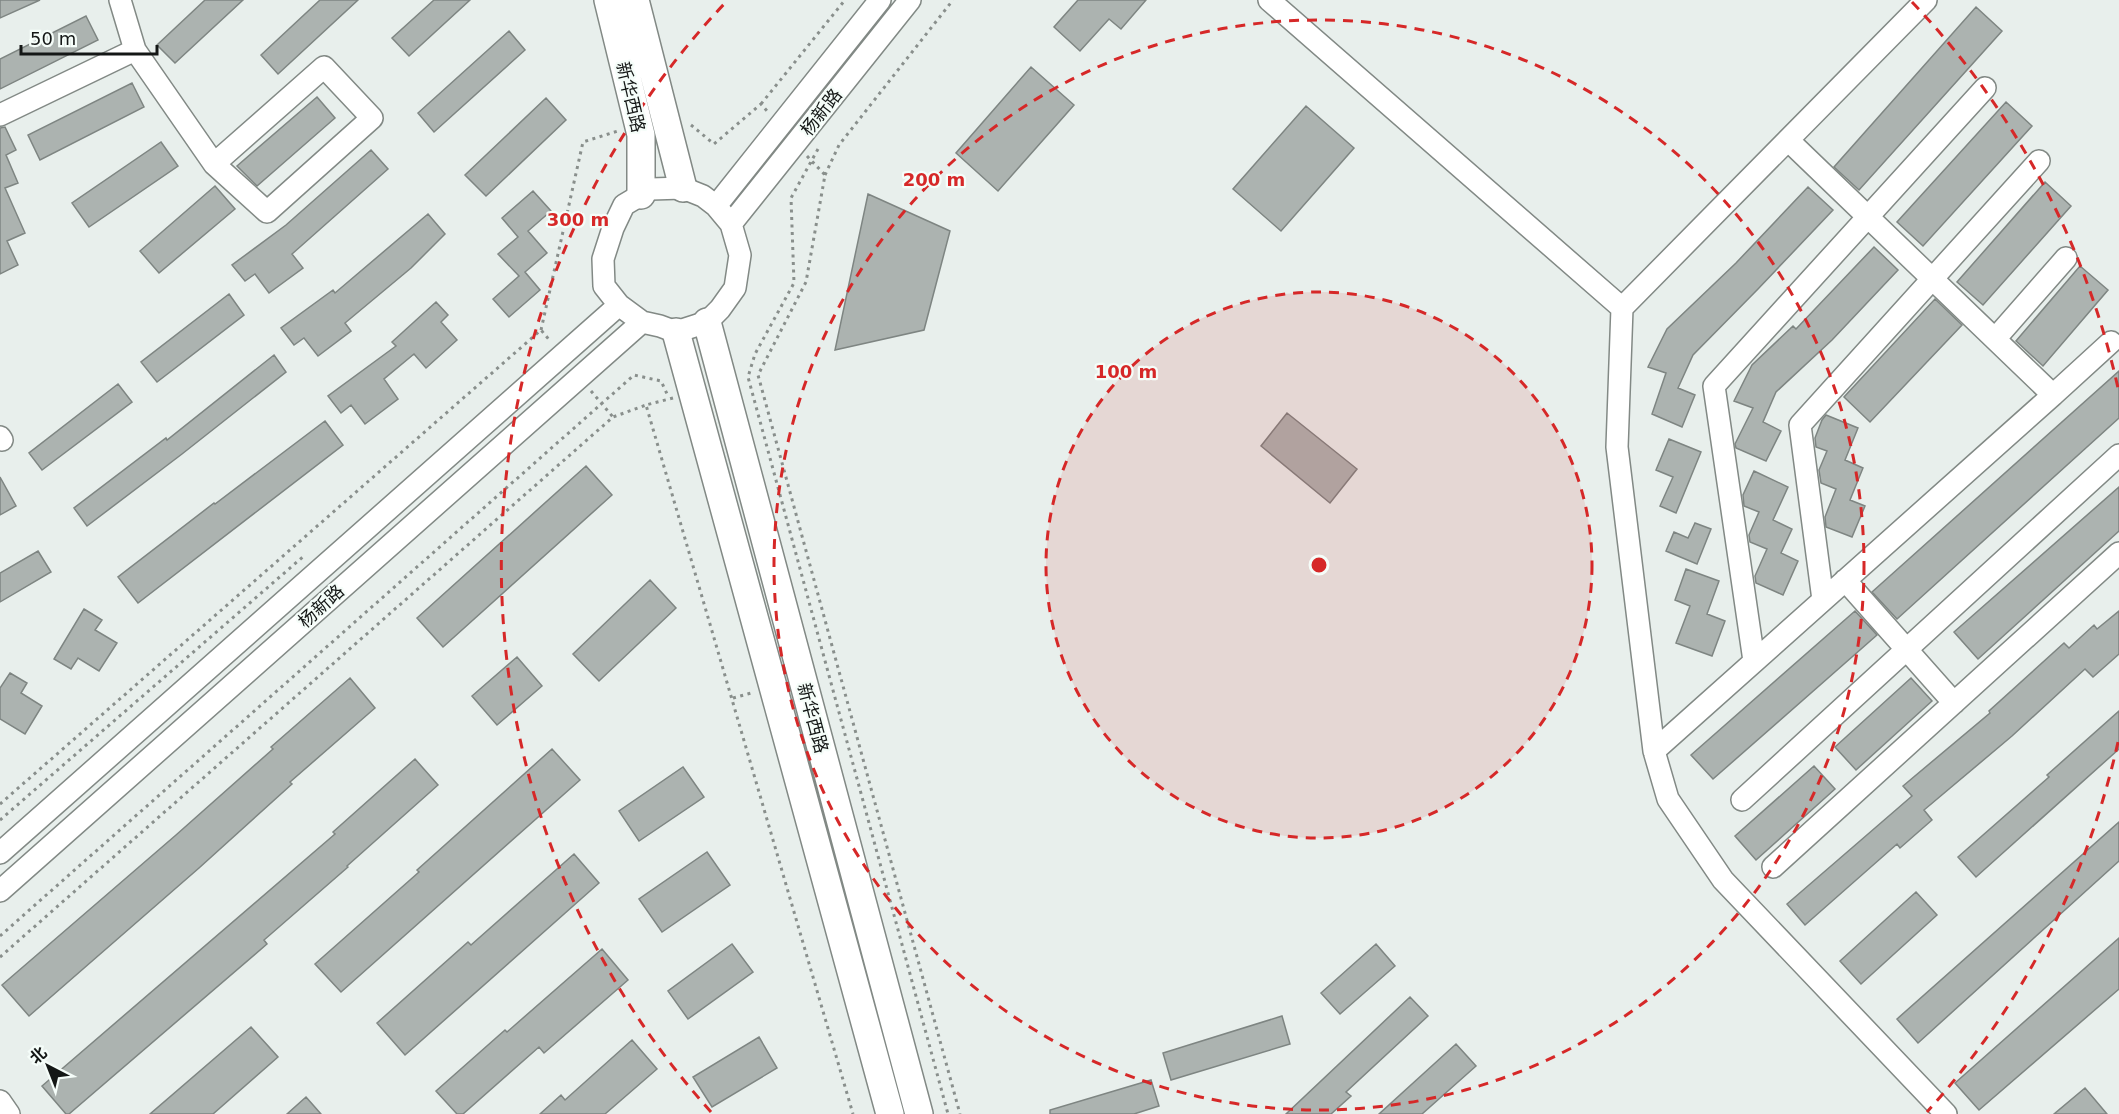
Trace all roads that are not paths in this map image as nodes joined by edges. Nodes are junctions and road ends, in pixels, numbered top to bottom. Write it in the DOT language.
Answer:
graph roads {
  1 [pos="120,0"];
  2 [pos="608,0"];
  3 [pos="635,0"];
  4 [pos="880,0"];
  5 [pos="910,0"];
  6 [pos="1269,0"];
  7 [pos="1926,0"];
  8 [pos="135,50"];
  9 [pos="1985,88"];
  10 [pos="0,115"];
  11 [pos="1789,141"];
  12 [pos="2039,161"];
  13 [pos="214,164"];
  14 [pos="683,188"];
  15 [pos="641,195"];
  16 [pos="716,206"];
  17 [pos="1867,217"];
  18 [pos="731,224"];
  19 [pos="2066,258"];
  20 [pos="1931,279"];
  21 [pos="619,306"];
  22 [pos="1623,308"];
  23 [pos="642,322"];
  24 [pos="707,322"];
  25 [pos="676,332"];
  26 [pos="1995,339"];
  27 [pos="2111,342"];
  28 [pos="2053,395"];
  29 [pos="2119,455"];
  30 [pos="2119,553"];
  31 [pos="1845,580"];
  32 [pos="1823,600"];
  33 [pos="1906,650"];
  34 [pos="1754,661"];
  35 [pos="1954,703"];
  36 [pos="1654,751"];
  37 [pos="1742,800"];
  38 [pos="0,853"];
  39 [pos="1773,867"];
  40 [pos="0,891"];
  41 [pos="0,1101"];
  42 [pos="9,1114"];
  43 [pos="890,1114"];
  44 [pos="920,1114"];
  45 [pos="1946,1114"];
  1 -- 8 [label="street"];
  2 -- 15 [label="main road, 新华西路"];
  3 -- 14 [label="main road, 新华西路"];
  4 -- 16 [label="street, 杨新路"];
  5 -- 18 [label="street, 杨新路"];
  6 -- 22 [label="street"];
  7 -- 11 [label="street"];
  8 -- 10 [label="street"];
  8 -- 13 [label="street"];
  9 -- 17 [label="street"];
  11 -- 17 [label="street"];
  11 -- 22 [label="street"];
  12 -- 20 [label="street"];
  13 -- 13 [label="street"];
  14 -- 15 [label="street"];
  14 -- 16 [label="street"];
  15 -- 21 [label="street"];
  16 -- 18 [label="street"];
  17 -- 20 [label="street"];
  17 -- 34 [label="street"];
  18 -- 24 [label="street"];
  19 -- 26 [label="street"];
  20 -- 26 [label="street"];
  20 -- 32 [label="street"];
  21 -- 23 [label="street"];
  21 -- 38 [label="street, 杨新路"];
  22 -- 36 [label="street"];
  23 -- 25 [label="street"];
  23 -- 40 [label="street, 杨新路"];
  24 -- 25 [label="street"];
  24 -- 44 [label="main road, 新华西路"];
  25 -- 43 [label="main road, 新华西路"];
  26 -- 28 [label="street"];
  27 -- 28 [label="street"];
  28 -- 31 [label="street"];
  29 -- 33 [label="street"];
  30 -- 35 [label="street"];
  31 -- 32 [label="street"];
  31 -- 33 [label="street"];
  32 -- 34 [label="street"];
  33 -- 35 [label="street"];
  33 -- 37 [label="street"];
  34 -- 36 [label="street"];
  35 -- 39 [label="street"];
  36 -- 45 [label="street"];
  41 -- 42 [label="street"];
}
